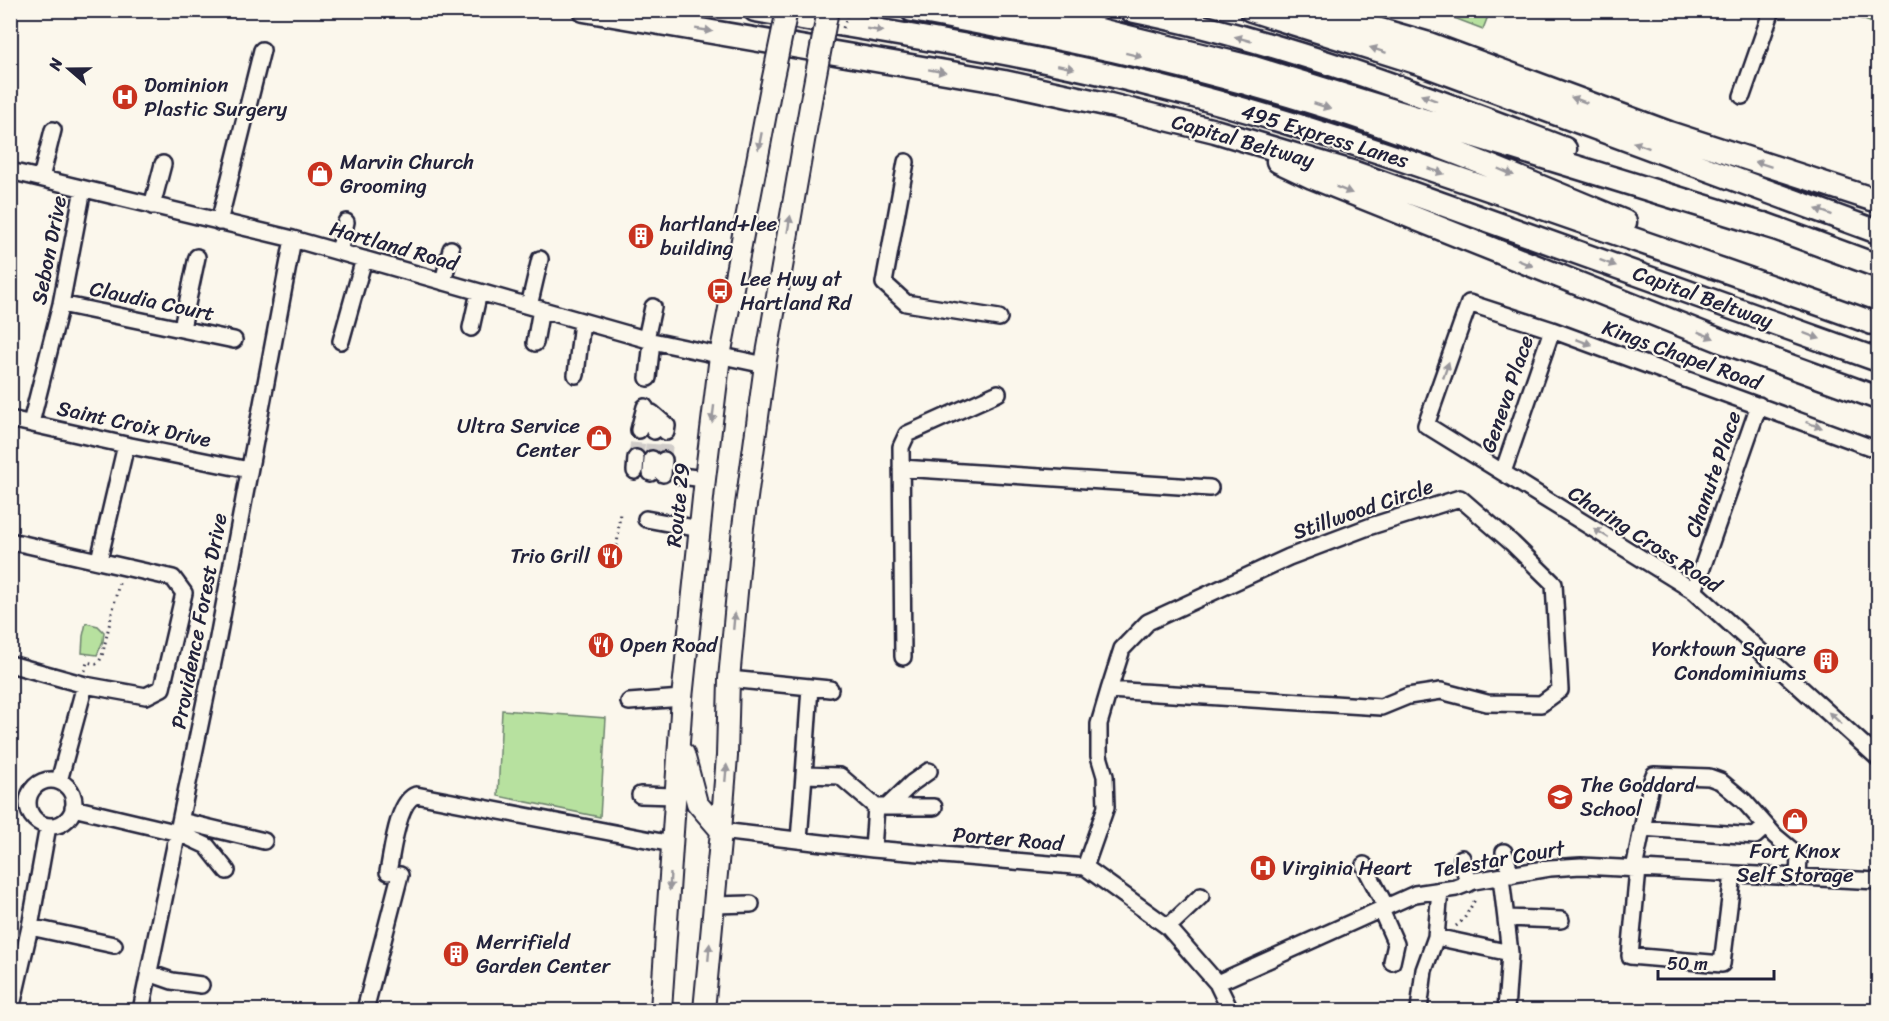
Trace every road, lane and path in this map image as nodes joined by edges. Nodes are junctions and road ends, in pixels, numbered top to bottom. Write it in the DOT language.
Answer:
graph roads {
  1 [pos="584,10"];
  2 [pos="755,10"];
  3 [pos="787,10"];
  4 [pos="828,10"];
  5 [pos="912,10"];
  6 [pos="1005,10"];
  7 [pos="1130,10"];
  8 [pos="1251,10"];
  9 [pos="1311,10"];
  10 [pos="1772,10"];
  11 [pos="262,50"];
  12 [pos="1742,96"];
  13 [pos="52,130"];
  14 [pos="1215,131"];
  15 [pos="906,162"];
  16 [pos="163,164"];
  17 [pos="10,171"];
  18 [pos="41,178"];
  19 [pos="83,189"];
  20 [pos="1878,201"];
  21 [pos="152,206"];
  22 [pos="219,222"];
  23 [pos="346,222"];
  24 [pos="1778,229"];
  25 [pos="1878,232"];
  26 [pos="293,239"];
  27 [pos="451,249"];
  28 [pos="339,252"];
  29 [pos="197,257"];
  30 [pos="364,259"];
  31 [pos="540,259"];
  32 [pos="1878,266"];
  33 [pos="443,282"];
  34 [pos="479,292"];
  35 [pos="61,304"];
  36 [pos="1822,304"];
  37 [pos="652,307"];
  38 [pos="535,308"];
  39 [pos="999,318"];
  40 [pos="582,321"];
  41 [pos="1878,325"];
  42 [pos="182,328"];
  43 [pos="471,328"];
  44 [pos="1552,330"];
  45 [pos="234,340"];
  46 [pos="649,340"];
  47 [pos="341,341"];
  48 [pos="535,343"];
  49 [pos="720,356"];
  50 [pos="1878,360"];
  51 [pos="765,364"];
  52 [pos="576,375"];
  53 [pos="648,378"];
  54 [pos="998,393"];
  55 [pos="1878,398"];
  56 [pos="1759,405"];
  57 [pos="10,419"];
  58 [pos="30,423"];
  59 [pos="1426,425"];
  60 [pos="653,431"];
  61 [pos="126,446"];
  62 [pos="1878,450"];
  63 [pos="901,468"];
  64 [pos="249,470"];
  65 [pos="1503,471"];
  66 [pos="680,476"];
  67 [pos="705,479"];
  68 [pos="1210,488"];
  69 [pos="620,512"];
  70 [pos="646,519"];
  71 [pos="700,529"];
  72 [pos="10,541"];
  73 [pos="616,546"];
  74 [pos="99,560"];
  75 [pos="123,566"];
  76 [pos="1694,591"];
  77 [pos="903,657"];
  78 [pos="10,664"];
  79 [pos="729,679"];
  80 [pos="83,685"];
  81 [pos="810,687"];
  82 [pos="830,689"];
  83 [pos="1109,690"];
  84 [pos="682,699"];
  85 [pos="629,702"];
  86 [pos="680,740"];
  87 [pos="1878,758"];
  88 [pos="930,771"];
  89 [pos="804,775"];
  90 [pos="59,781"];
  91 [pos="640,795"];
  92 [pos="676,796"];
  93 [pos="882,806"];
  94 [pos="934,807"];
  95 [pos="73,808"];
  96 [pos="48,826"];
  97 [pos="1766,826"];
  98 [pos="180,827"];
  99 [pos="1642,828"];
  100 [pos="722,831"];
  101 [pos="799,840"];
  102 [pos="264,841"];
  103 [pos="672,844"];
  104 [pos="873,849"];
  105 [pos="1503,852"];
  106 [pos="1462,858"];
  107 [pos="1364,866"];
  108 [pos="1085,867"];
  109 [pos="1636,869"];
  110 [pos="227,871"];
  111 [pos="1733,874"];
  112 [pos="1506,876"];
  113 [pos="1798,877"];
  114 [pos="1878,881"];
  115 [pos="1468,884"];
  116 [pos="1440,891"];
  117 [pos="1201,896"];
  118 [pos="1476,898"];
  119 [pos="752,904"];
  120 [pos="714,905"];
  121 [pos="1383,909"];
  122 [pos="1507,918"];
  123 [pos="1561,920"];
  124 [pos="30,927"];
  125 [pos="1168,927"];
  126 [pos="1452,929"];
  127 [pos="1436,937"];
  128 [pos="114,945"];
  129 [pos="1510,953"];
  130 [pos="1392,963"];
  131 [pos="149,973"];
  132 [pos="1217,983"];
  133 [pos="201,986"];
  134 [pos="11,1011"];
  135 [pos="141,1011"];
  136 [pos="364,1011"];
  137 [pos="661,1011"];
  138 [pos="704,1011"];
  139 [pos="1230,1011"];
  140 [pos="1419,1011"];
  141 [pos="1506,1011"];
  1 -- 14 [label="highway, Capital Beltway, one-way"];
  2 -- 36 [label="highway, 495 Express Lanes, one-way"];
  3 -- 49 [label="main road, Route 29, one-way, bridge"];
  51 -- 4 [label="main road, one-way, bridge"];
  5 -- 36 [label="highway, one-way"];
  6 -- 24 [label="highway"];
  24 -- 7 [label="highway, one-way"];
  25 -- 8 [label="highway, one-way"];
  20 -- 9 [label="highway, one-way"];
  10 -- 12 [label="street"];
  11 -- 22 [label="street"];
  13 -- 18 [label="street"];
  14 -- 50 [label="highway, Capital Beltway, one-way"];
  14 -- 55 [label="highway, one-way"];
  15 -- 39 [label="street"];
  16 -- 21 [label="street"];
  17 -- 18 [label="street, Hartland Road"];
  18 -- 19 [label="street, Hartland Road"];
  19 -- 21 [label="street, Hartland Road"];
  19 -- 35 [label="street, Sebon Drive"];
  21 -- 22 [label="street, Hartland Road"];
  22 -- 26 [label="street, Hartland Road"];
  23 -- 28 [label="street"];
  24 -- 32 [label="highway"];
  26 -- 28 [label="street, Hartland Road"];
  26 -- 64 [label="street, Providence Forest Drive"];
  27 -- 33 [label="street"];
  28 -- 30 [label="street, Hartland Road"];
  29 -- 42 [label="street"];
  30 -- 33 [label="street, Hartland Road"];
  30 -- 47 [label="street"];
  31 -- 38 [label="street"];
  33 -- 34 [label="street, Hartland Road"];
  34 -- 38 [label="street, Hartland Road"];
  34 -- 43 [label="street"];
  35 -- 42 [label="street, Claudia Court"];
  35 -- 58 [label="street, Sebon Drive"];
  36 -- 41 [label="highway, 495 Express Lanes"];
  37 -- 46 [label="street"];
  38 -- 40 [label="street, Hartland Road"];
  38 -- 48 [label="street"];
  40 -- 46 [label="street, Hartland Road"];
  40 -- 52 [label="street"];
  42 -- 45 [label="street, Claudia Court"];
  44 -- 56 [label="street, Kings Chapel Road, one-way"];
  59 -- 44 [label="street, Kings Chapel Road, one-way"];
  44 -- 65 [label="street, Geneva Place"];
  46 -- 49 [label="street, Hartland Road"];
  46 -- 53 [label="street"];
  49 -- 51 [label="street, Hartland Road"];
  49 -- 67 [label="main road, Route 29, one-way"];
  79 -- 51 [label="main road, one-way"];
  54 -- 63 [label="street"];
  56 -- 62 [label="street, Kings Chapel Road, one-way"];
  56 -- 76 [label="street, Chanute Place"];
  57 -- 58 [label="street, Saint Croix Drive"];
  58 -- 61 [label="street, Saint Croix Drive"];
  59 -- 65 [label="street, Charing Cross Road"];
  60 -- 60 [label="street"];
  61 -- 64 [label="street, Saint Croix Drive"];
  61 -- 74 [label="street"];
  63 -- 68 [label="street"];
  63 -- 77 [label="street"];
  64 -- 98 [label="street, Providence Forest Drive"];
  76 -- 65 [label="street, Charing Cross Road, one-way"];
  66 -- 67 [label="street"];
  67 -- 71 [label="main road, Route 29"];
  69 -- 73 [label="path"];
  70 -- 71 [label="street"];
  71 -- 84 [label="main road, Route 29"];
  72 -- 74 [label="street"];
  74 -- 75 [label="street"];
  75 -- 80 [label="path"];
  75 -- 80 [label="street"];
  87 -- 76 [label="street, Charing Cross Road, one-way"];
  78 -- 80 [label="street"];
  79 -- 81 [label="street"];
  100 -- 79 [label="main road, one-way"];
  80 -- 90 [label="street"];
  81 -- 82 [label="street"];
  81 -- 89 [label="street"];
  83 -- 83 [label="street, Stillwood Circle"];
  83 -- 108 [label="street, Stillwood Circle"];
  84 -- 85 [label="street"];
  84 -- 86 [label="main road, Route 29"];
  86 -- 92 [label="main road, Route 29"];
  86 -- 100 [label="main road"];
  88 -- 93 [label="street"];
  89 -- 93 [label="street"];
  89 -- 101 [label="street"];
  90 -- 95 [label="street"];
  90 -- 96 [label="street"];
  91 -- 92 [label="street"];
  92 -- 103 [label="main road, Route 29"];
  93 -- 94 [label="street"];
  93 -- 104 [label="street"];
  95 -- 96 [label="street"];
  95 -- 98 [label="street"];
  96 -- 124 [label="street"];
  97 -- 99 [label="street"];
  97 -- 99 [label="street"];
  97 -- 113 [label="street"];
  98 -- 102 [label="street"];
  98 -- 110 [label="street"];
  98 -- 131 [label="street, Providence Forest Drive"];
  99 -- 109 [label="street"];
  100 -- 101 [label="street, Porter Road"];
  100 -- 120 [label="main road"];
  101 -- 104 [label="street, Porter Road"];
  103 -- 136 [label="street"];
  103 -- 137 [label="main road, Route 29, one-way"];
  104 -- 108 [label="street, Porter Road"];
  105 -- 112 [label="street"];
  106 -- 115 [label="street"];
  107 -- 121 [label="street"];
  108 -- 125 [label="street, Porter Road"];
  109 -- 111 [label="street, Telestar Court"];
  109 -- 111 [label="street"];
  109 -- 112 [label="street, Telestar Court"];
  111 -- 113 [label="street, Telestar Court"];
  112 -- 115 [label="street, Telestar Court"];
  112 -- 122 [label="street"];
  113 -- 114 [label="street, Telestar Court"];
  115 -- 116 [label="street, Telestar Court"];
  116 -- 121 [label="street, Telestar Court"];
  116 -- 127 [label="street"];
  117 -- 125 [label="street"];
  118 -- 126 [label="path"];
  119 -- 120 [label="street"];
  138 -- 120 [label="main road, one-way"];
  121 -- 130 [label="street"];
  121 -- 132 [label="street, Telestar Court"];
  122 -- 123 [label="street"];
  122 -- 129 [label="street"];
  124 -- 128 [label="street"];
  124 -- 134 [label="street"];
  125 -- 132 [label="street, Porter Road"];
  127 -- 129 [label="street"];
  127 -- 140 [label="street"];
  129 -- 141 [label="street"];
  131 -- 133 [label="street"];
  131 -- 135 [label="street, Providence Forest Drive"];
  132 -- 139 [label="street, Porter Road"];
}
